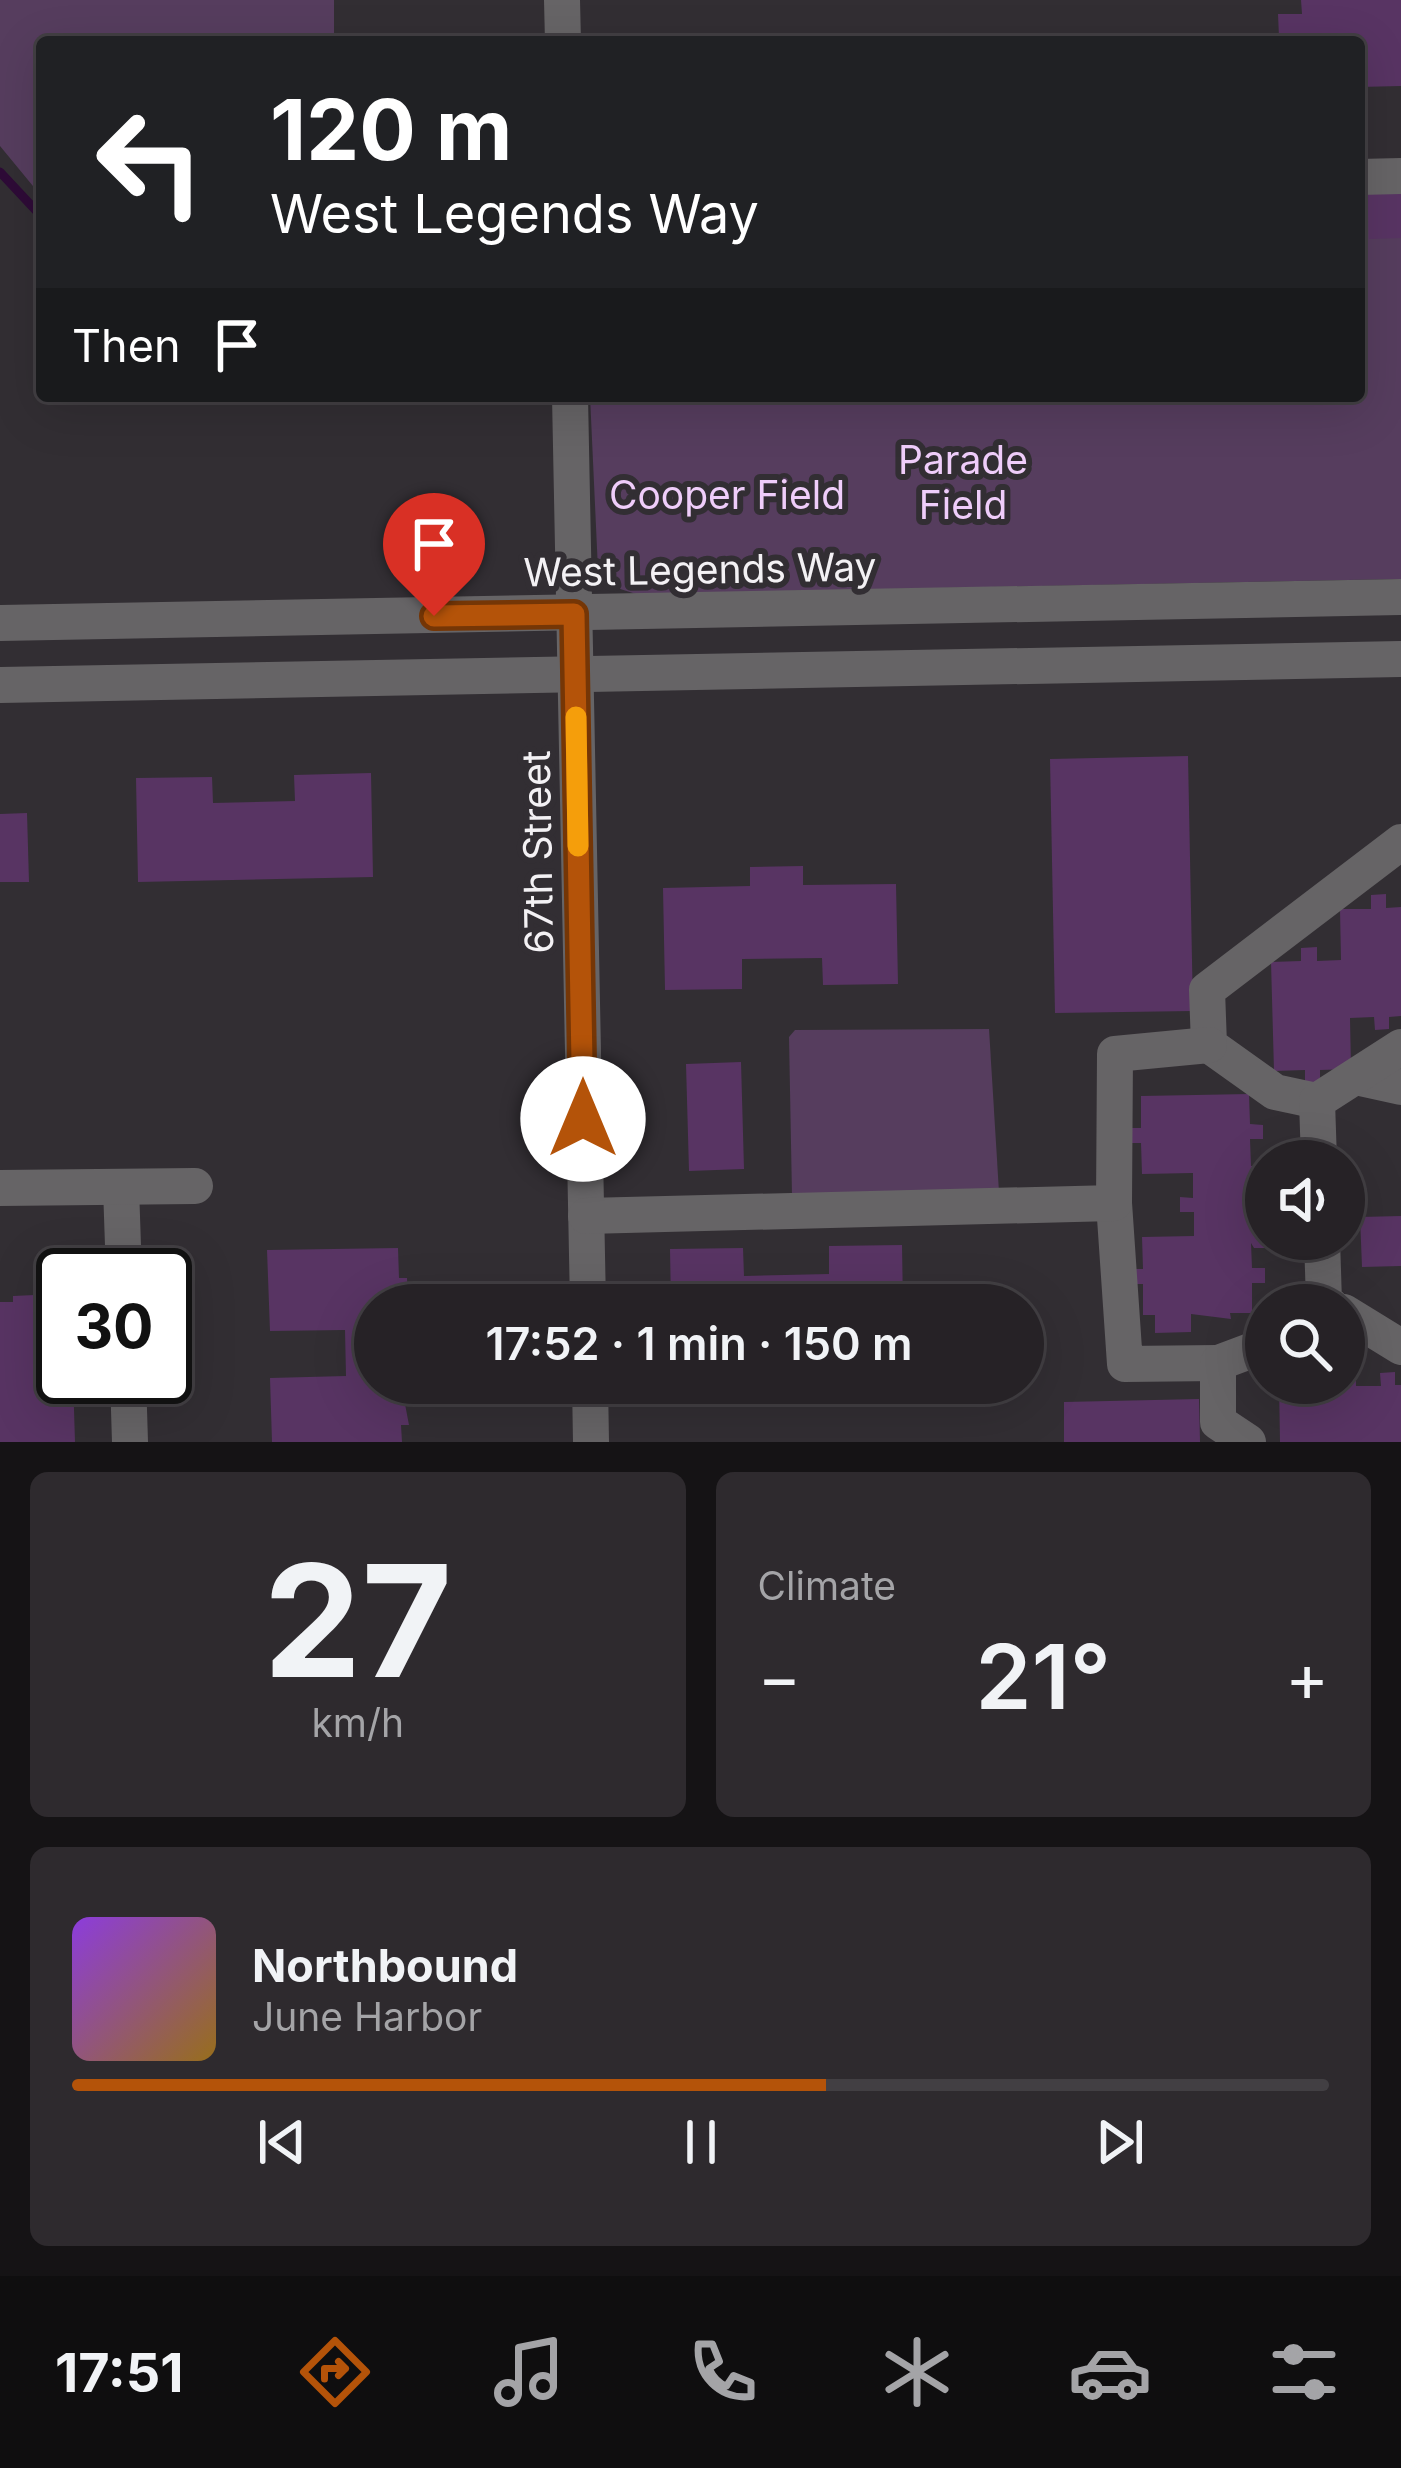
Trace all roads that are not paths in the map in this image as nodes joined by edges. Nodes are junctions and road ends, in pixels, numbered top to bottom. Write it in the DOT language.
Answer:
graph roads {
  1 [pos="562,0"];
  2 [pos="563,36"];
  3 [pos="1401,176"];
  4 [pos="1365,177"];
  5 [pos="570,402"];
  6 [pos="1401,597"];
  7 [pos="574,614"];
  8 [pos="0,623"];
  9 [pos="1401,659"];
  10 [pos="576,675"];
  11 [pos="0,685"];
  12 [pos="1401,842"];
  13 [pos="1209,1046"];
  14 [pos="1401,1047"];
  15 [pos="1360,1078"];
  16 [pos="1401,1087"];
  17 [pos="1317,1101"];
  18 [pos="1318,1140"];
  19 [pos="121,1186"];
  20 [pos="195,1186"];
  21 [pos="0,1188"];
  22 [pos="1114,1203"];
  23 [pos="586,1216"];
  24 [pos="123,1248"];
  25 [pos="588,1284"];
  26 [pos="1365,1320"];
  27 [pos="1401,1347"];
  28 [pos="1245,1353"];
  29 [pos="1218,1363"];
  30 [pos="129,1404"];
  31 [pos="591,1404"];
  32 [pos="130,1442"];
  33 [pos="592,1442"];
  34 [pos="1247,1442"];
  1 -- 2 [label="street"];
  3 -- 4 [label="street"];
  5 -- 7 [label="street, 67th Street"];
  6 -- 7 [label="street, West Legends Way"];
  7 -- 8 [label="street, West Legends Way"];
  7 -- 10 [label="street, 67th Street"];
  9 -- 10 [label="street"];
  10 -- 11 [label="street"];
  10 -- 23 [label="street, 67th Street"];
  12 -- 13 [label="street"];
  13 -- 17 [label="street"];
  13 -- 22 [label="street"];
  14 -- 15 [label="street"];
  15 -- 16 [label="street"];
  15 -- 17 [label="street"];
  17 -- 18 [label="street"];
  19 -- 20 [label="street"];
  19 -- 21 [label="street"];
  19 -- 24 [label="street"];
  22 -- 23 [label="street"];
  22 -- 29 [label="street"];
  23 -- 25 [label="street, 67th Street"];
  26 -- 27 [label="street"];
  28 -- 29 [label="street"];
  29 -- 34 [label="street"];
  30 -- 32 [label="street"];
  31 -- 33 [label="street"];
}
